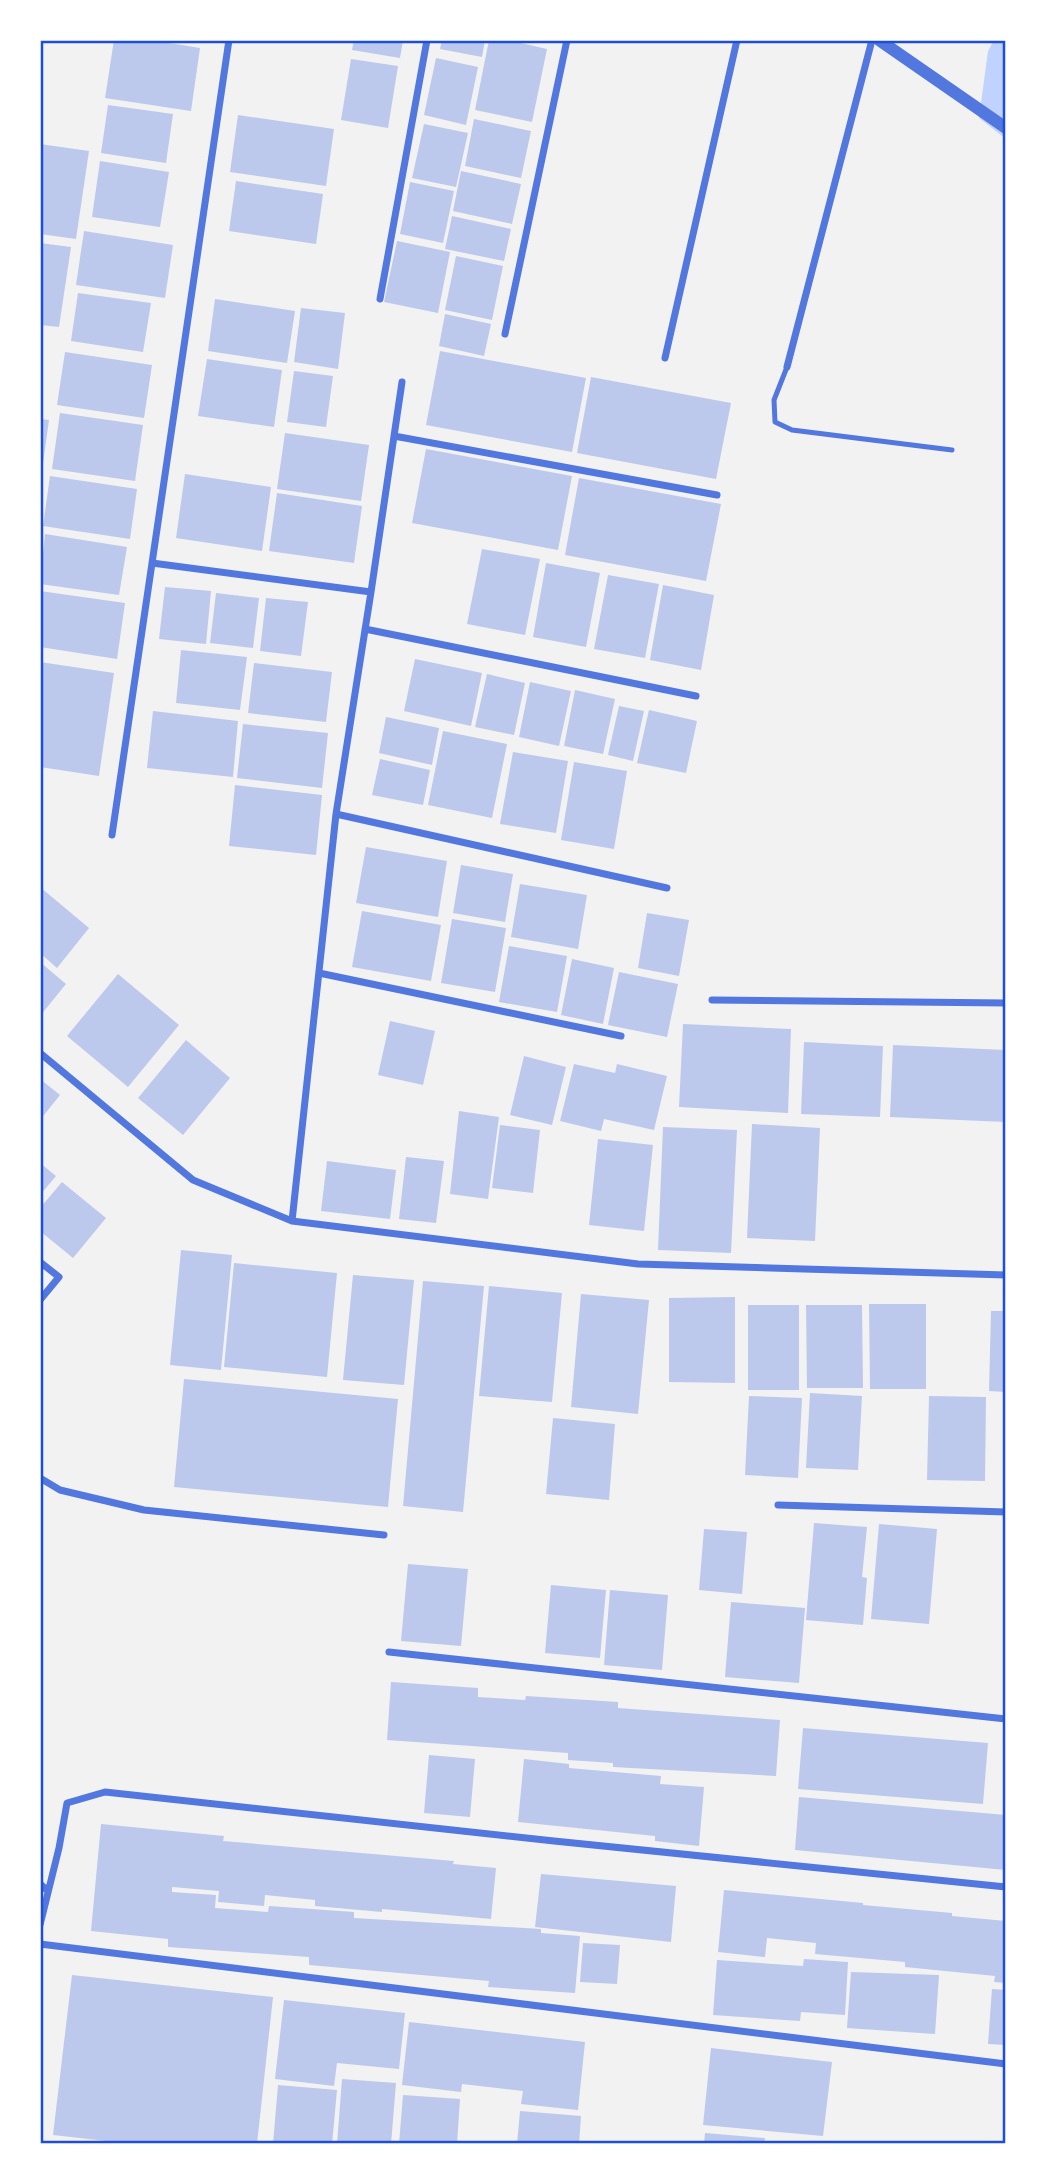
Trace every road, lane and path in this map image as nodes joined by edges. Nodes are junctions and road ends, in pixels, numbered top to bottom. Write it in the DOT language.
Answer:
graph roads {
  1 [pos="229,40"];
  2 [pos="427,40"];
  3 [pos="567,40"];
  4 [pos="737,40"];
  5 [pos="872,40"];
  6 [pos="879,40"];
  7 [pos="1006,128"];
  8 [pos="380,299"];
  9 [pos="505,334"];
  10 [pos="665,358"];
  11 [pos="788,367"];
  12 [pos="402,382"];
  13 [pos="394,436"];
  14 [pos="951,450"];
  15 [pos="717,495"];
  16 [pos="152,563"];
  17 [pos="371,592"];
  18 [pos="365,629"];
  19 [pos="696,696"];
  20 [pos="336,814"];
  21 [pos="112,835"];
  22 [pos="667,888"];
  23 [pos="319,973"];
  24 [pos="712,1000"];
  25 [pos="1006,1003"];
  26 [pos="621,1036"];
  27 [pos="40,1053"];
  28 [pos="292,1221"];
  29 [pos="40,1262"];
  30 [pos="1006,1275"];
  31 [pos="40,1300"];
  32 [pos="40,1478"];
  33 [pos="778,1505"];
  34 [pos="1006,1512"];
  35 [pos="384,1535"];
  36 [pos="389,1652"];
  37 [pos="1006,1719"];
  38 [pos="40,1884"];
  39 [pos="1006,1887"];
  40 [pos="48,1891"];
  41 [pos="40,1925"];
  42 [pos="40,1944"];
  43 [pos="1006,2064"];
  1 -- 16 [label="street"];
  2 -- 8 [label="street"];
  3 -- 9 [label="street"];
  4 -- 10 [label="street"];
  5 -- 11 [label="street"];
  6 -- 7 [label="street"];
  11 -- 14 [label="lane"];
  12 -- 13 [label="street"];
  13 -- 15 [label="street"];
  13 -- 17 [label="street"];
  16 -- 17 [label="street"];
  16 -- 21 [label="street"];
  17 -- 18 [label="street"];
  18 -- 19 [label="street"];
  18 -- 20 [label="street"];
  20 -- 22 [label="street"];
  20 -- 23 [label="street"];
  23 -- 26 [label="street"];
  23 -- 28 [label="street"];
  24 -- 25 [label="street"];
  27 -- 28 [label="street"];
  28 -- 30 [label="street"];
  29 -- 31 [label="street"];
  32 -- 35 [label="street"];
  33 -- 34 [label="street"];
  36 -- 37 [label="street"];
  38 -- 40 [label="street"];
  39 -- 40 [label="street"];
  40 -- 41 [label="street"];
  42 -- 43 [label="street"];
}
